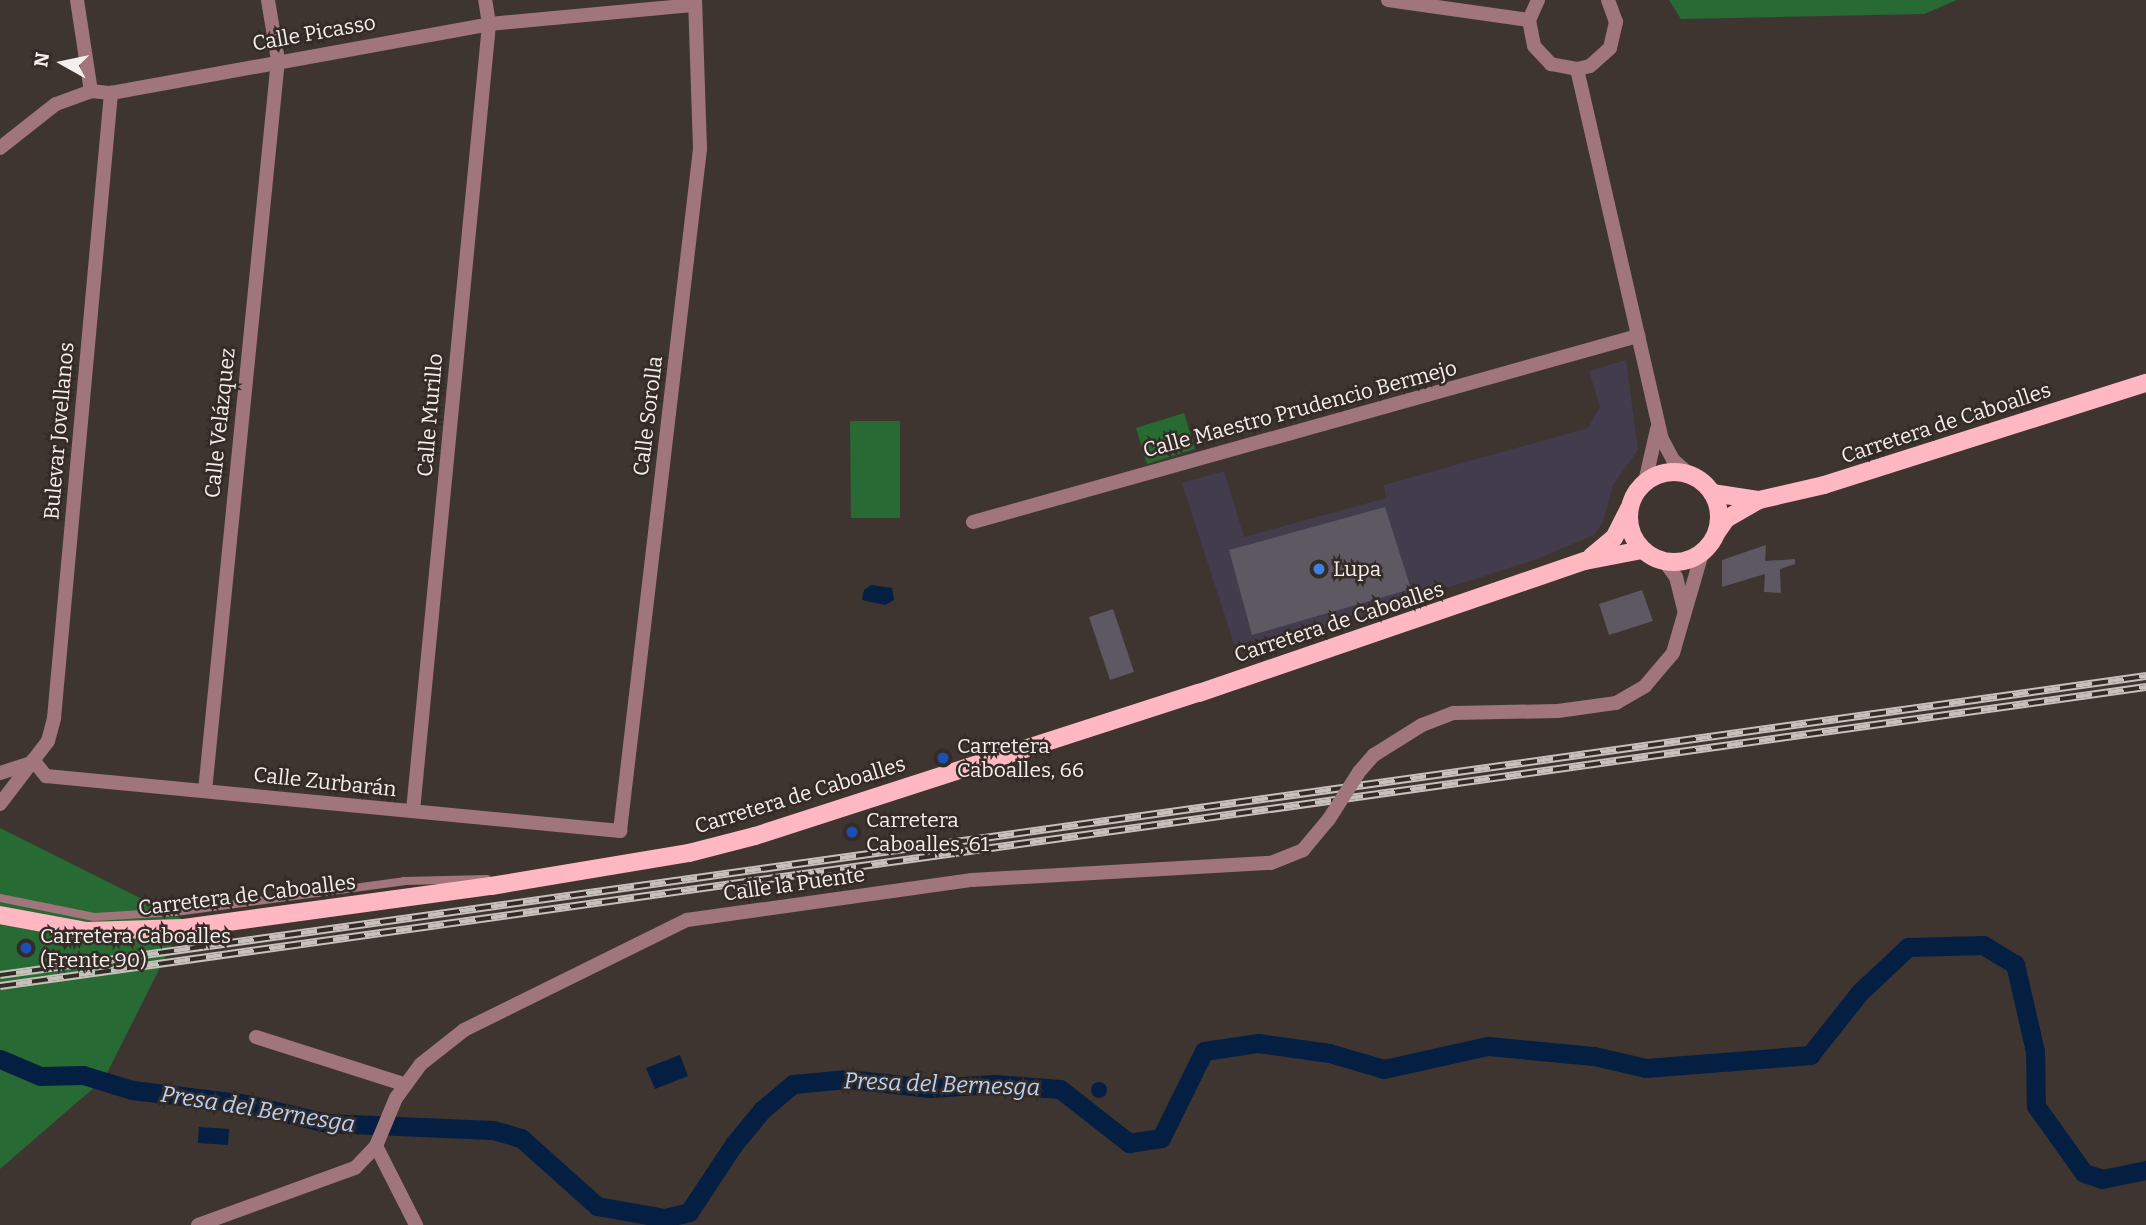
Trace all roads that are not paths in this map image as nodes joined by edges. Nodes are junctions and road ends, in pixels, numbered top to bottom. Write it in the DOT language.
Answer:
graph roads {
  1 [pos="77,0"];
  2 [pos="268,0"];
  3 [pos="485,0"];
  4 [pos="1388,0"];
  5 [pos="1538,0"];
  6 [pos="1608,0"];
  7 [pos="695,3"];
  8 [pos="1530,20"];
  9 [pos="489,24"];
  10 [pos="278,60"];
  11 [pos="1577,69"];
  12 [pos="91,91"];
  13 [pos="111,93"];
  14 [pos="0,148"];
  15 [pos="1638,337"];
  16 [pos="2146,383"];
  17 [pos="1658,421"];
  18 [pos="1689,474"];
  19 [pos="1645,482"];
  20 [pos="1712,493"];
  21 [pos="1759,500"];
  22 [pos="1629,509"];
  23 [pos="973,522"];
  24 [pos="1717,532"];
  25 [pos="1642,550"];
  26 [pos="1702,553"];
  27 [pos="1585,561"];
  28 [pos="1665,562"];
  29 [pos="1685,618"];
  30 [pos="30,762"];
  31 [pos="0,773"];
  32 [pos="205,791"];
  33 [pos="0,804"];
  34 [pos="413,811"];
  35 [pos="620,831"];
  36 [pos="549,877"];
  37 [pos="0,898"];
  38 [pos="0,915"];
  39 [pos="256,1037"];
  40 [pos="406,1085"];
  41 [pos="378,1141"];
  42 [pos="198,1225"];
  43 [pos="416,1225"];
  1 -- 12 [label="street"];
  2 -- 10 [label="street, Calle Velázquez"];
  3 -- 9 [label="street, Calle Murillo"];
  4 -- 8 [label="street"];
  5 -- 8 [label="street"];
  6 -- 11 [label="street"];
  7 -- 9 [label="street, Calle Picasso"];
  7 -- 35 [label="street, Calle Sorolla"];
  8 -- 11 [label="street"];
  9 -- 10 [label="street, Calle Picasso"];
  9 -- 34 [label="street, Calle Murillo"];
  10 -- 13 [label="street, Calle Picasso"];
  10 -- 32 [label="street, Calle Velázquez"];
  11 -- 15 [label="street"];
  12 -- 13 [label="street, Calle Picasso"];
  12 -- 14 [label="street, Calle Picasso"];
  13 -- 30 [label="street, Bulevar Jovellanos"];
  15 -- 17 [label="street"];
  15 -- 23 [label="street, Calle Maestro Prudencio Bermejo"];
  16 -- 21 [label="main road, Carretera de Caboalles"];
  17 -- 18 [label="street"];
  17 -- 19 [label="street"];
  18 -- 19 [label="main road"];
  18 -- 20 [label="main road"];
  19 -- 22 [label="main road"];
  20 -- 21 [label="main road, Carretera de Caboalles"];
  20 -- 24 [label="main road"];
  21 -- 24 [label="main road, Carretera de Caboalles"];
  22 -- 25 [label="main road"];
  22 -- 27 [label="main road, Carretera de Caboalles"];
  24 -- 26 [label="main road"];
  25 -- 27 [label="main road, Carretera de Caboalles"];
  25 -- 28 [label="main road"];
  26 -- 28 [label="main road"];
  26 -- 29 [label="street, Calle la Puente"];
  27 -- 36 [label="main road, Carretera de Caboalles"];
  28 -- 29 [label="street"];
  29 -- 40 [label="street, Calle la Puente, bridge"];
  30 -- 31 [label="street"];
  30 -- 32 [label="street, Calle Zurbarán"];
  30 -- 33 [label="street, Bulevar Jovellanos"];
  32 -- 34 [label="street, Calle Zurbarán"];
  34 -- 35 [label="street, Calle Zurbarán"];
  36 -- 37 [label="lane"];
  36 -- 38 [label="main road, Carretera de Caboalles"];
  39 -- 40 [label="street"];
  40 -- 41 [label="street, Calle la Puente"];
  41 -- 42 [label="street"];
  41 -- 43 [label="street"];
}
